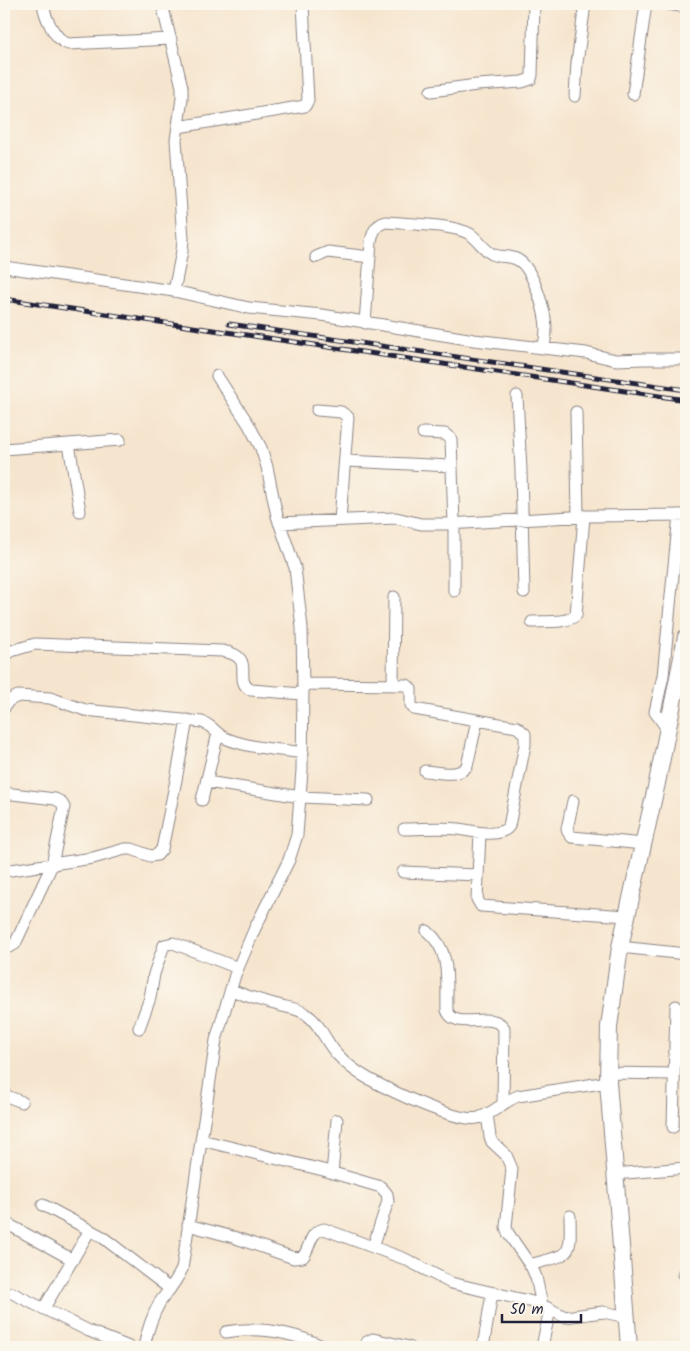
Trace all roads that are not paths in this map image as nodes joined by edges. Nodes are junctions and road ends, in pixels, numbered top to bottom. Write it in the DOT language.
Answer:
graph roads {
  1 [pos="43,4"];
  2 [pos="162,4"];
  3 [pos="303,4"];
  4 [pos="534,4"];
  5 [pos="585,4"];
  6 [pos="646,4"];
  7 [pos="669,4"];
  8 [pos="686,7"];
  9 [pos="171,40"];
  10 [pos="431,91"];
  11 [pos="633,94"];
  12 [pos="575,96"];
  13 [pos="178,127"];
  14 [pos="316,257"];
  15 [pos="370,257"];
  16 [pos="4,267"];
  17 [pos="174,292"];
  18 [pos="365,323"];
  19 [pos="543,348"];
  20 [pos="686,359"];
  21 [pos="217,376"];
  22 [pos="517,396"];
  23 [pos="316,410"];
  24 [pos="576,412"];
  25 [pos="423,433"];
  26 [pos="120,440"];
  27 [pos="69,444"];
  28 [pos="4,449"];
  29 [pos="346,461"];
  30 [pos="451,466"];
  31 [pos="80,510"];
  32 [pos="683,515"];
  33 [pos="581,516"];
  34 [pos="340,520"];
  35 [pos="522,520"];
  36 [pos="279,523"];
  37 [pos="454,524"];
  38 [pos="454,591"];
  39 [pos="524,592"];
  40 [pos="394,597"];
  41 [pos="532,622"];
  42 [pos="686,637"];
  43 [pos="4,657"];
  44 [pos="393,684"];
  45 [pos="303,689"];
  46 [pos="4,707"];
  47 [pos="187,720"];
  48 [pos="477,721"];
  49 [pos="668,730"];
  50 [pos="218,733"];
  51 [pos="303,753"];
  52 [pos="425,771"];
  53 [pos="206,782"];
  54 [pos="4,793"];
  55 [pos="301,797"];
  56 [pos="202,800"];
  57 [pos="368,800"];
  58 [pos="573,801"];
  59 [pos="404,829"];
  60 [pos="480,833"];
  61 [pos="643,844"];
  62 [pos="52,865"];
  63 [pos="4,870"];
  64 [pos="403,872"];
  65 [pos="478,875"];
  66 [pos="627,916"];
  67 [pos="427,931"];
  68 [pos="4,946"];
  69 [pos="620,947"];
  70 [pos="686,954"];
  71 [pos="238,968"];
  72 [pos="231,990"];
  73 [pos="676,1006"];
  74 [pos="139,1028"];
  75 [pos="673,1074"];
  76 [pos="608,1077"];
  77 [pos="4,1095"];
  78 [pos="22,1102"];
  79 [pos="503,1104"];
  80 [pos="487,1114"];
  81 [pos="337,1120"];
  82 [pos="673,1127"];
  83 [pos="201,1140"];
  84 [pos="686,1168"];
  85 [pos="332,1173"];
  86 [pos="614,1174"];
  87 [pos="43,1205"];
  88 [pos="570,1216"];
  89 [pos="4,1222"];
  90 [pos="188,1225"];
  91 [pos="90,1230"];
  92 [pos="373,1247"];
  93 [pos="73,1260"];
  94 [pos="530,1266"];
  95 [pos="170,1289"];
  96 [pos="12,1293"];
  97 [pos="492,1294"];
  98 [pos="546,1307"];
  99 [pos="44,1308"];
  100 [pos="627,1316"];
  101 [pos="226,1332"];
  102 [pos="309,1344"];
  103 [pos="129,1347"];
  104 [pos="144,1347"];
  105 [pos="324,1347"];
  106 [pos="365,1347"];
  107 [pos="409,1347"];
  108 [pos="483,1347"];
  109 [pos="542,1347"];
  110 [pos="629,1347"];
  1 -- 9 [label="street"];
  2 -- 9 [label="street"];
  3 -- 13 [label="street"];
  4 -- 10 [label="street"];
  5 -- 12 [label="street"];
  6 -- 11 [label="street"];
  7 -- 8 [label="street"];
  9 -- 13 [label="street"];
  13 -- 17 [label="street"];
  14 -- 15 [label="street"];
  15 -- 18 [label="street"];
  15 -- 19 [label="street"];
  16 -- 17 [label="street"];
  17 -- 18 [label="street"];
  18 -- 19 [label="street"];
  19 -- 20 [label="street"];
  21 -- 36 [label="street"];
  22 -- 35 [label="street"];
  23 -- 29 [label="street"];
  24 -- 33 [label="street"];
  25 -- 30 [label="street"];
  26 -- 27 [label="street"];
  27 -- 28 [label="street"];
  27 -- 31 [label="street"];
  29 -- 30 [label="street"];
  29 -- 34 [label="street"];
  30 -- 37 [label="street"];
  32 -- 33 [label="street"];
  32 -- 49 [label="street"];
  33 -- 35 [label="street"];
  33 -- 41 [label="street"];
  34 -- 36 [label="street"];
  34 -- 37 [label="street"];
  35 -- 37 [label="street"];
  35 -- 39 [label="street"];
  36 -- 45 [label="street"];
  37 -- 38 [label="street"];
  40 -- 44 [label="street"];
  42 -- 49 [label="highway"];
  43 -- 45 [label="street"];
  44 -- 45 [label="street"];
  44 -- 48 [label="street"];
  45 -- 51 [label="street"];
  46 -- 47 [label="street"];
  47 -- 50 [label="street"];
  47 -- 62 [label="street"];
  48 -- 52 [label="street"];
  48 -- 60 [label="street"];
  49 -- 61 [label="highway"];
  50 -- 51 [label="street"];
  50 -- 53 [label="street"];
  51 -- 55 [label="street"];
  53 -- 55 [label="street"];
  53 -- 56 [label="street"];
  54 -- 62 [label="street"];
  55 -- 57 [label="street"];
  55 -- 71 [label="street"];
  58 -- 61 [label="street"];
  59 -- 60 [label="street"];
  60 -- 65 [label="street"];
  61 -- 66 [label="highway"];
  62 -- 63 [label="street"];
  62 -- 68 [label="street"];
  64 -- 65 [label="street"];
  65 -- 66 [label="street"];
  66 -- 69 [label="highway"];
  67 -- 79 [label="street"];
  69 -- 70 [label="street"];
  69 -- 76 [label="highway"];
  71 -- 72 [label="street"];
  71 -- 74 [label="street"];
  72 -- 80 [label="street"];
  72 -- 83 [label="street"];
  73 -- 75 [label="street"];
  75 -- 76 [label="street"];
  75 -- 82 [label="street"];
  76 -- 79 [label="street"];
  76 -- 86 [label="highway"];
  77 -- 78 [label="street"];
  79 -- 80 [label="street"];
  80 -- 94 [label="street"];
  81 -- 85 [label="street"];
  83 -- 85 [label="street"];
  83 -- 90 [label="street"];
  84 -- 86 [label="street"];
  85 -- 92 [label="street"];
  86 -- 100 [label="highway"];
  87 -- 91 [label="street"];
  88 -- 94 [label="street"];
  89 -- 93 [label="street"];
  90 -- 92 [label="street"];
  90 -- 95 [label="street"];
  91 -- 93 [label="street"];
  91 -- 95 [label="street"];
  92 -- 97 [label="street"];
  93 -- 99 [label="street"];
  94 -- 98 [label="street"];
  95 -- 104 [label="street"];
  96 -- 99 [label="street"];
  97 -- 98 [label="street"];
  97 -- 108 [label="street"];
  98 -- 100 [label="street"];
  98 -- 109 [label="street"];
  99 -- 103 [label="street"];
  100 -- 110 [label="highway"];
  101 -- 102 [label="street"];
  102 -- 105 [label="street"];
  106 -- 107 [label="street"];
}
